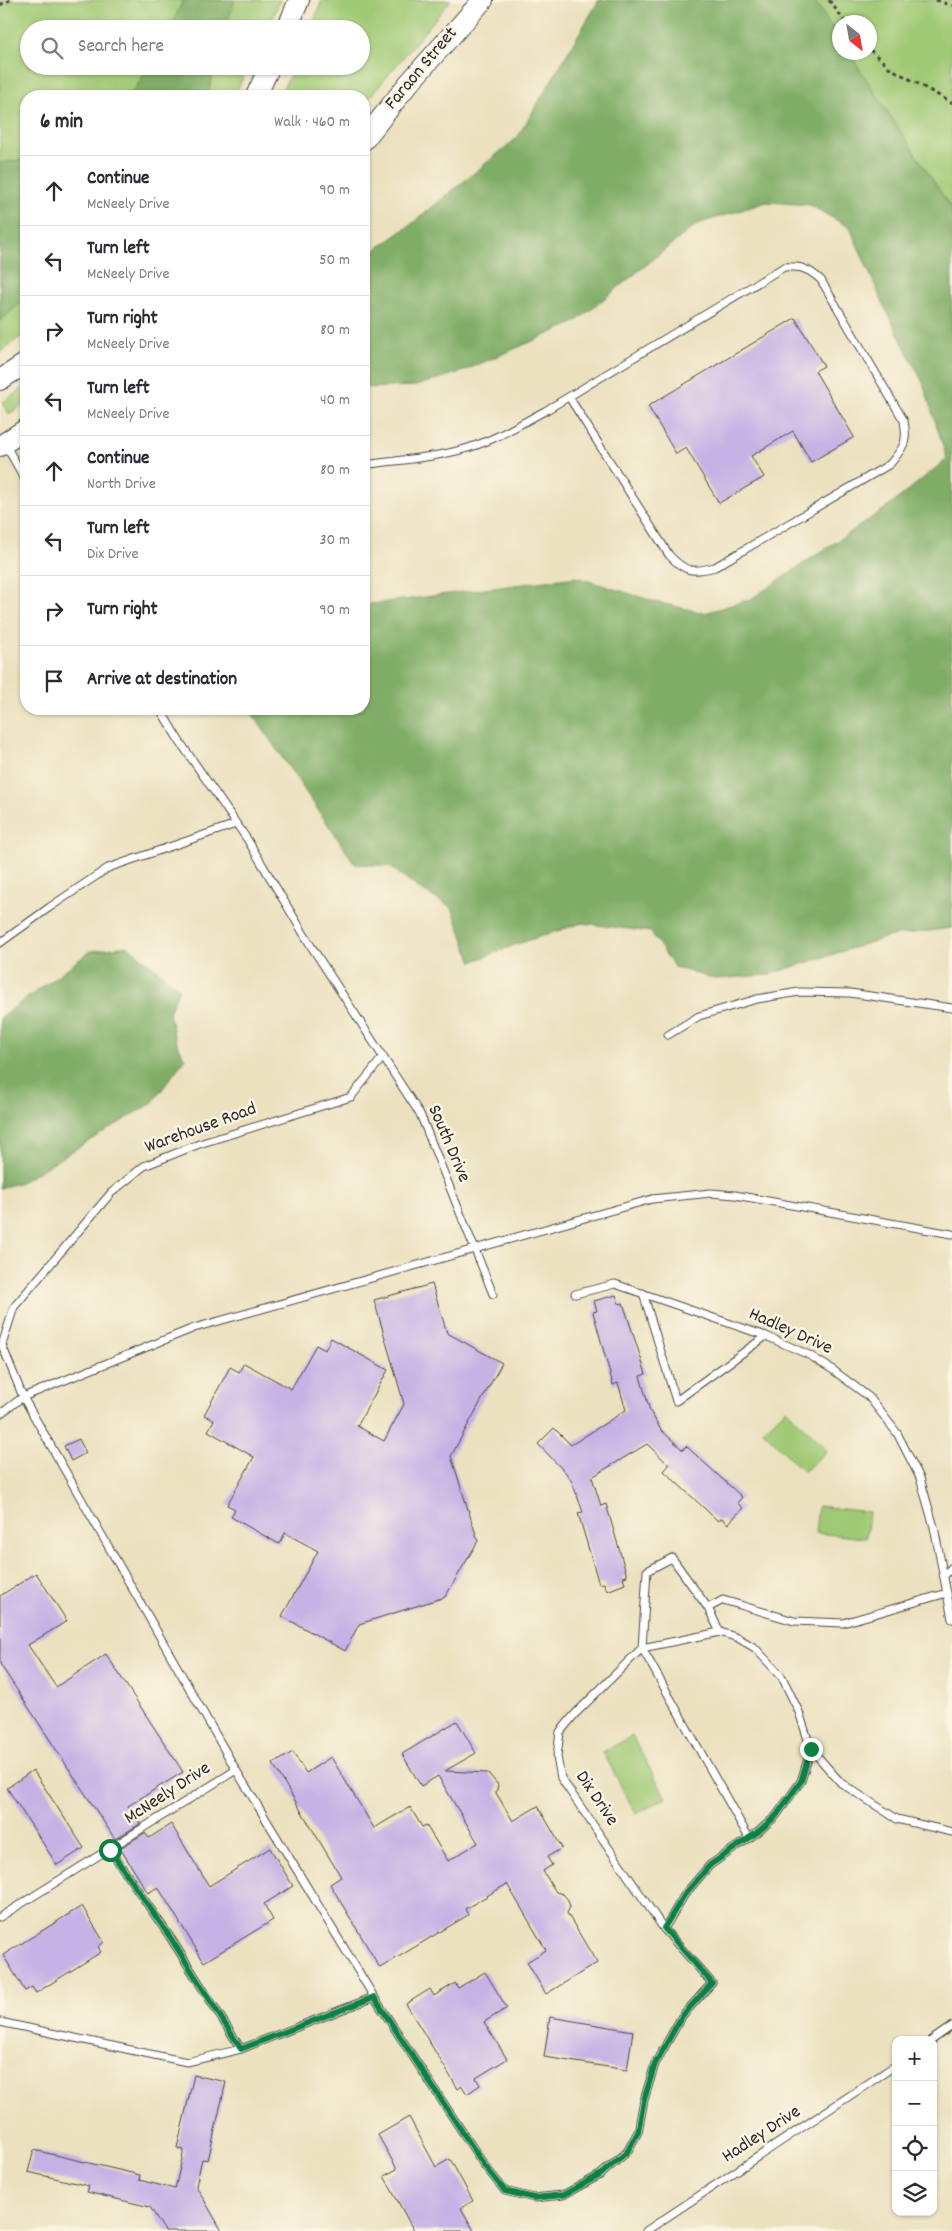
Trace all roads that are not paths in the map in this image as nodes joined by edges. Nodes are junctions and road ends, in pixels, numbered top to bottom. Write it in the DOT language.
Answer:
graph roads {
  1 [pos="300,0"];
  2 [pos="483,0"];
  3 [pos="291,20"];
  4 [pos="266,75"];
  5 [pos="259,90"];
  6 [pos="370,132"];
  7 [pos="20,367"];
  8 [pos="0,380"];
  9 [pos="569,397"];
  10 [pos="20,433"];
  11 [pos="2,444"];
  12 [pos="370,464"];
  13 [pos="20,472"];
  14 [pos="164,715"];
  15 [pos="236,824"];
  16 [pos="0,943"];
  17 [pos="952,1008"];
  18 [pos="668,1036"];
  19 [pos="383,1057"];
  20 [pos="952,1234"];
  21 [pos="473,1248"];
  22 [pos="643,1293"];
  23 [pos="492,1294"];
  24 [pos="575,1294"];
  25 [pos="766,1336"];
  26 [pos="23,1397"];
  27 [pos="0,1414"];
  28 [pos="952,1567"];
  29 [pos="944,1576"];
  30 [pos="947,1593"];
  31 [pos="708,1608"];
  32 [pos="952,1619"];
  33 [pos="720,1632"];
  34 [pos="642,1648"];
  35 [pos="811,1749"];
  36 [pos="236,1770"];
  37 [pos="952,1832"];
  38 [pos="749,1838"];
  39 [pos="110,1850"];
  40 [pos="0,1917"];
  41 [pos="664,1928"];
  42 [pos="712,1983"];
  43 [pos="374,1997"];
  44 [pos="0,2022"];
  45 [pos="952,2026"];
  46 [pos="937,2036"];
  47 [pos="241,2049"];
  48 [pos="892,2068"];
  49 [pos="646,2231"];
  1 -- 3 [label="main road"];
  2 -- 6 [label="main road, Faraon Street"];
  4 -- 5 [label="main road"];
  7 -- 8 [label="main road"];
  9 -- 9 [label="lane"];
  9 -- 12 [label="lane"];
  10 -- 11 [label="main road"];
  11 -- 13 [label="lane"];
  14 -- 15 [label="lane, South Drive"];
  15 -- 16 [label="lane"];
  15 -- 19 [label="lane, South Drive"];
  17 -- 18 [label="lane"];
  19 -- 21 [label="lane, South Drive"];
  19 -- 26 [label="lane, Warehouse Road"];
  20 -- 21 [label="lane"];
  21 -- 23 [label="lane, South Drive"];
  21 -- 26 [label="lane"];
  22 -- 24 [label="lane, Hadley Drive"];
  22 -- 25 [label="lane, Hadley Drive"];
  22 -- 25 [label="lane"];
  25 -- 29 [label="lane, Hadley Drive"];
  26 -- 27 [label="lane"];
  26 -- 36 [label="lane, McNeely Drive"];
  28 -- 29 [label="lane"];
  29 -- 30 [label="lane, Hadley Drive"];
  30 -- 31 [label="lane"];
  30 -- 32 [label="lane, Hadley Drive"];
  31 -- 33 [label="lane"];
  31 -- 34 [label="lane"];
  33 -- 34 [label="lane"];
  33 -- 35 [label="lane"];
  34 -- 38 [label="lane"];
  34 -- 41 [label="lane, Dix Drive"];
  35 -- 37 [label="lane"];
  35 -- 38 [label="lane"];
  36 -- 39 [label="lane, McNeely Drive"];
  36 -- 43 [label="lane, McNeely Drive"];
  38 -- 41 [label="lane"];
  39 -- 40 [label="lane, McNeely Drive"];
  39 -- 47 [label="lane"];
  41 -- 42 [label="lane, Dix Drive"];
  42 -- 43 [label="lane, McNeely Drive"];
  43 -- 47 [label="lane"];
  44 -- 47 [label="lane"];
  45 -- 46 [label="lane"];
  48 -- 49 [label="lane, Hadley Drive"];
}
